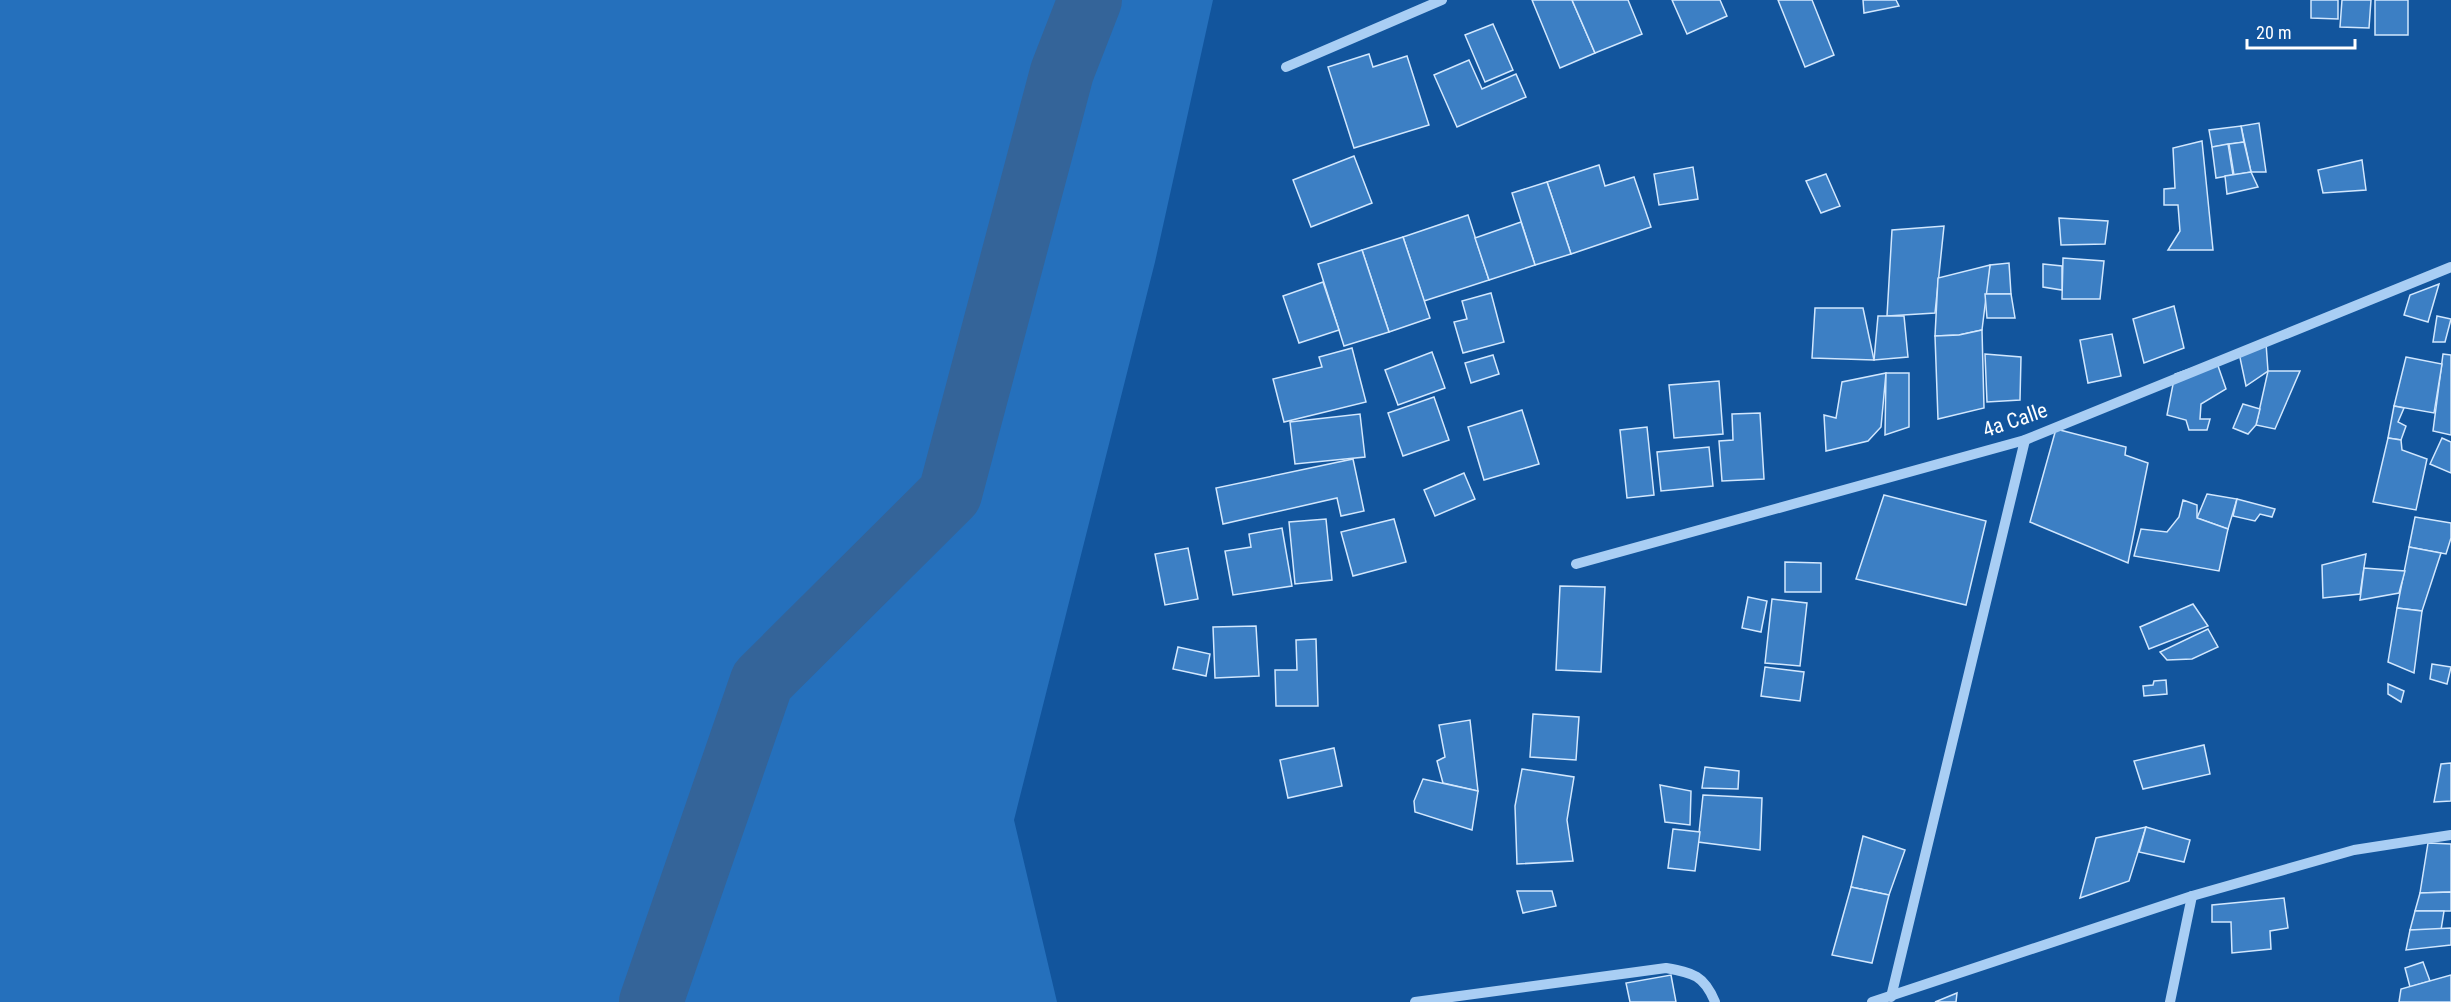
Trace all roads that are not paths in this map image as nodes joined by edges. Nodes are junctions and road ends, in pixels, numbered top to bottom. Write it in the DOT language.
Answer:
graph roads {
  1 [pos="1442,0"];
  2 [pos="1286,67"];
  3 [pos="2451,267"];
  4 [pos="2025,440"];
  5 [pos="1576,564"];
  6 [pos="2451,835"];
  7 [pos="2192,896"];
  8 [pos="1891,998"];
  9 [pos="1415,1002"];
  10 [pos="1715,1002"];
  11 [pos="1872,1002"];
  12 [pos="2170,1002"];
  1 -- 2 [label="street"];
  3 -- 4 [label="street, 4a Calle"];
  4 -- 5 [label="street, 4a Calle"];
  4 -- 8 [label="street"];
  6 -- 7 [label="street"];
  7 -- 8 [label="street"];
  7 -- 12 [label="street"];
  8 -- 11 [label="street"];
  9 -- 10 [label="street"];
}
